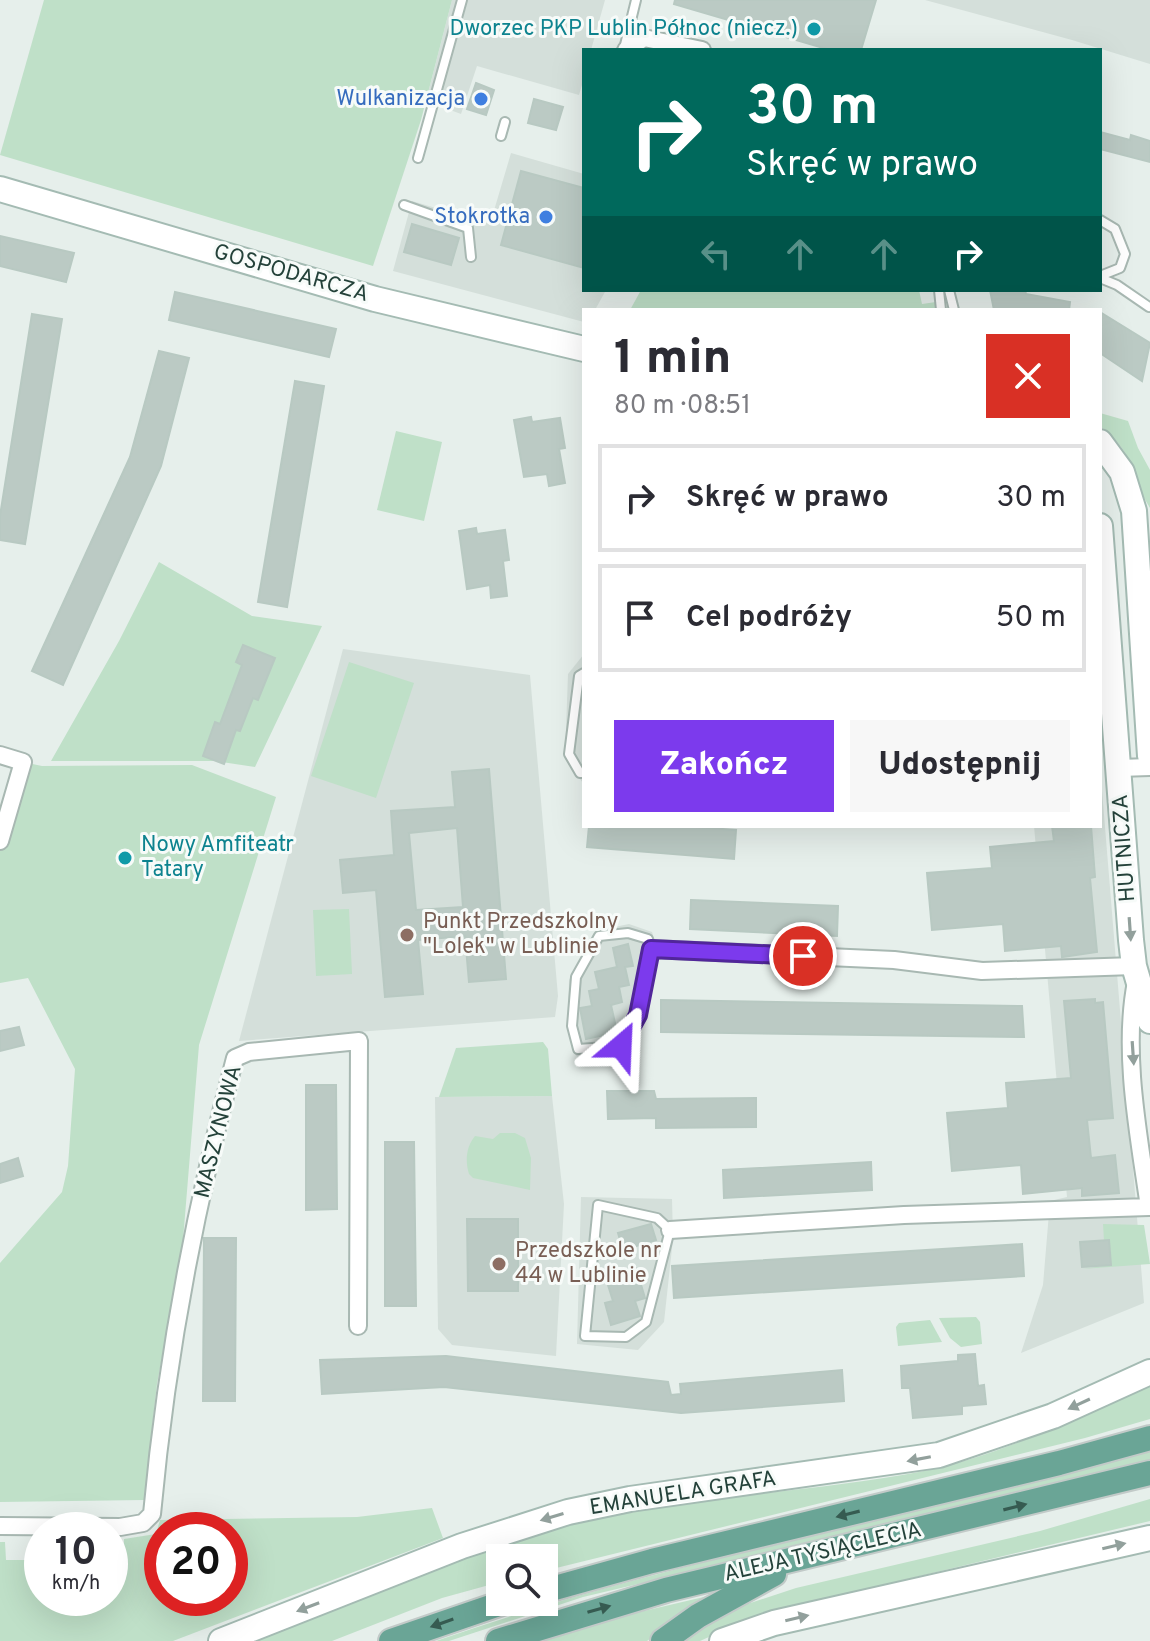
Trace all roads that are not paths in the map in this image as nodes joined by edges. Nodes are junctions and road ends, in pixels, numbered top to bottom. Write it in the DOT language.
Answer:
graph roads {
  1 [pos="462,0"];
  2 [pos="636,0"];
  3 [pos="625,48"];
  4 [pos="628,48"];
  5 [pos="692,48"];
  6 [pos="505,122"];
  7 [pos="501,136"];
  8 [pos="418,158"];
  9 [pos="0,189"];
  10 [pos="404,205"];
  11 [pos="1102,221"];
  12 [pos="471,257"];
  13 [pos="1102,276"];
  14 [pos="1102,278"];
  15 [pos="1149,307"];
  16 [pos="582,349"];
  17 [pos="1102,444"];
  18 [pos="1102,527"];
  19 [pos="1143,531"];
  20 [pos="1102,575"];
  21 [pos="582,674"];
  22 [pos="1108,720"];
  23 [pos="0,755"];
  24 [pos="1150,756"];
  25 [pos="1150,767"];
  26 [pos="1119,768"];
  27 [pos="582,773"];
  28 [pos="0,841"];
  29 [pos="651,949"];
  30 [pos="1136,972"];
  31 [pos="1150,1021"];
  32 [pos="1144,1128"];
  33 [pos="670,1230"];
  34 [pos="358,1326"];
  35 [pos="1150,1372"];
  36 [pos="1150,1438"];
  37 [pos="1150,1473"];
  38 [pos="0,1526"];
  39 [pos="1150,1538"];
  40 [pos="803,1559"];
  41 [pos="558,1587"];
  42 [pos="486,1608"];
  43 [pos="221,1641"];
  44 [pos="391,1641"];
  45 [pos="498,1641"];
  46 [pos="663,1641"];
  47 [pos="722,1641"];
  1 -- 8 [label="lane"];
  2 -- 3 [label="lane"];
  4 -- 5 [label="street"];
  6 -- 7 [label="lane"];
  9 -- 16 [label="street, GOSPODARCZA"];
  10 -- 12 [label="lane"];
  11 -- 13 [label="lane"];
  14 -- 15 [label="lane"];
  17 -- 19 [label="street"];
  18 -- 19 [label="street, HUTNICZA"];
  19 -- 24 [label="street"];
  20 -- 22 [label="street, HUTNICZA"];
  21 -- 27 [label="lane"];
  22 -- 26 [label="street, HUTNICZA"];
  23 -- 28 [label="street"];
  25 -- 26 [label="street, HUTNICZA"];
  26 -- 30 [label="street, HUTNICZA, one-way"];
  29 -- 29 [label="lane"];
  29 -- 30 [label="street"];
  30 -- 31 [label="street, HUTNICZA"];
  30 -- 32 [label="street, one-way"];
  32 -- 33 [label="street"];
  33 -- 33 [label="lane"];
  34 -- 38 [label="street, MASZYNOWA"];
  35 -- 43 [label="street, EMANUELA GRAFA, one-way"];
  36 -- 41 [label="main road, ALEJA TYSIĄCLECIA, one-way"];
  40 -- 37 [label="main road, ALEJA TYSIĄCLECIA, one-way"];
  47 -- 39 [label="street, one-way"];
  45 -- 40 [label="main road, ALEJA TYSIĄCLECIA, one-way"];
  40 -- 46 [label="main road"];
  42 -- 44 [label="main road, one-way"];
}
